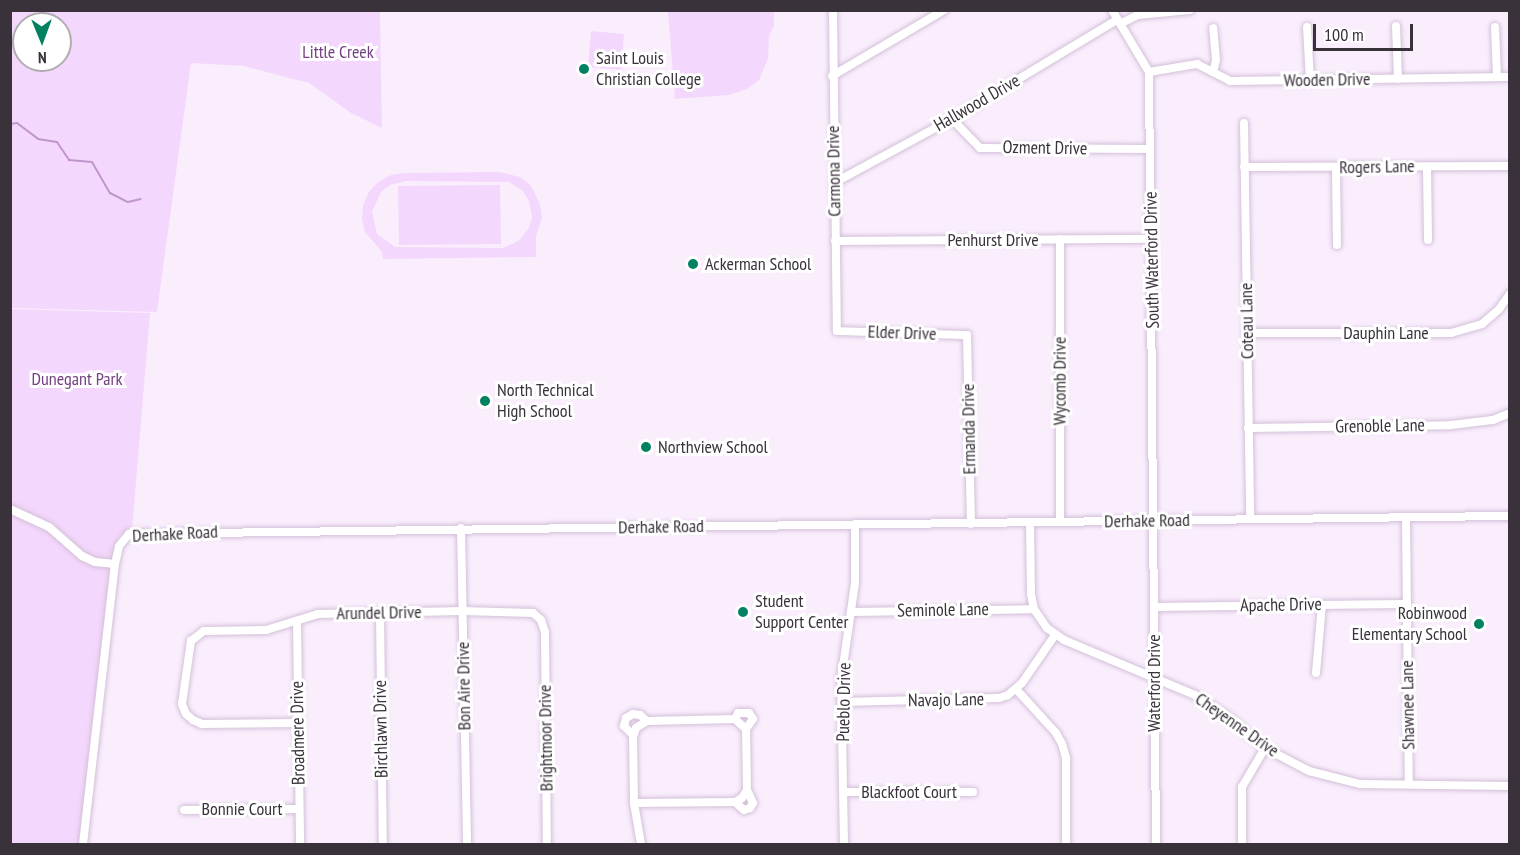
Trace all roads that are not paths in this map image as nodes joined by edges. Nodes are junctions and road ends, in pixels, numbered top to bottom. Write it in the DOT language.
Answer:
graph roads {
  1 [pos="833,10"];
  2 [pos="944,10"];
  3 [pos="1112,10"];
  4 [pos="1190,10"];
  5 [pos="1119,22"];
  6 [pos="1396,26"];
  7 [pos="1307,27"];
  8 [pos="1495,27"];
  9 [pos="1213,28"];
  10 [pos="1149,72"];
  11 [pos="1213,72"];
  12 [pos="832,76"];
  13 [pos="1497,77"];
  14 [pos="1509,77"];
  15 [pos="1398,79"];
  16 [pos="1310,80"];
  17 [pos="952,119"];
  18 [pos="1244,123"];
  19 [pos="1150,149"];
  20 [pos="1427,166"];
  21 [pos="1509,166"];
  22 [pos="1244,167"];
  23 [pos="1336,168"];
  24 [pos="834,183"];
  25 [pos="1060,239"];
  26 [pos="1151,239"];
  27 [pos="1428,240"];
  28 [pos="835,241"];
  29 [pos="1337,245"];
  30 [pos="1509,294"];
  31 [pos="837,331"];
  32 [pos="1247,333"];
  33 [pos="967,335"];
  34 [pos="1509,413"];
  35 [pos="1248,428"];
  36 [pos="10,509"];
  37 [pos="1509,516"];
  38 [pos="1250,518"];
  39 [pos="1406,518"];
  40 [pos="1155,520"];
  41 [pos="1060,522"];
  42 [pos="1030,523"];
  43 [pos="855,524"];
  44 [pos="971,524"];
  45 [pos="461,528"];
  46 [pos="115,564"];
  47 [pos="1407,604"];
  48 [pos="1322,605"];
  49 [pos="1154,608"];
  50 [pos="1034,609"];
  51 [pos="464,611"];
  52 [pos="852,612"];
  53 [pos="380,613"];
  54 [pos="297,622"];
  55 [pos="545,632"];
  56 [pos="1055,635"];
  57 [pos="1316,673"];
  58 [pos="1154,678"];
  59 [pos="1016,689"];
  60 [pos="843,702"];
  61 [pos="735,719"];
  62 [pos="647,721"];
  63 [pos="298,723"];
  64 [pos="746,729"];
  65 [pos="635,731"];
  66 [pos="1264,748"];
  67 [pos="1409,784"];
  68 [pos="1509,786"];
  69 [pos="844,792"];
  70 [pos="974,792"];
  71 [pos="634,803"];
  72 [pos="299,809"];
  73 [pos="184,810"];
  74 [pos="83,844"];
  75 [pos="300,844"];
  76 [pos="383,844"];
  77 [pos="467,844"];
  78 [pos="547,844"];
  79 [pos="641,844"];
  80 [pos="844,844"];
  81 [pos="1066,844"];
  82 [pos="1156,844"];
  83 [pos="1242,844"];
  1 -- 12 [label="street, Carmona Drive"];
  2 -- 12 [label="street"];
  3 -- 5 [label="street"];
  4 -- 5 [label="street, Hallwood Drive"];
  5 -- 10 [label="street"];
  5 -- 17 [label="street, Hallwood Drive"];
  6 -- 15 [label="street"];
  7 -- 16 [label="street"];
  8 -- 13 [label="street"];
  9 -- 11 [label="street"];
  10 -- 11 [label="street, Wooden Drive"];
  10 -- 19 [label="street, South Waterford Drive"];
  11 -- 16 [label="street, Wooden Drive"];
  12 -- 24 [label="street, Carmona Drive"];
  13 -- 14 [label="street, Wooden Drive"];
  13 -- 15 [label="street, Wooden Drive"];
  15 -- 16 [label="street, Wooden Drive"];
  17 -- 19 [label="street, Ozment Drive"];
  17 -- 24 [label="street, Hallwood Drive"];
  18 -- 22 [label="street, Coteau Lane"];
  19 -- 26 [label="street, South Waterford Drive"];
  20 -- 21 [label="street, Rogers Lane"];
  20 -- 23 [label="street, Rogers Lane"];
  20 -- 27 [label="street"];
  22 -- 23 [label="street, Rogers Lane"];
  22 -- 32 [label="street, Coteau Lane"];
  23 -- 29 [label="street"];
  24 -- 28 [label="street, Carmona Drive"];
  25 -- 26 [label="street, Penhurst Drive"];
  25 -- 28 [label="street, Penhurst Drive"];
  25 -- 41 [label="street, Wycomb Drive"];
  26 -- 40 [label="street, South Waterford Drive"];
  28 -- 31 [label="street, Carmona Drive"];
  30 -- 32 [label="street, Dauphin Lane"];
  31 -- 33 [label="street, Elder Drive"];
  32 -- 35 [label="street, Coteau Lane"];
  33 -- 44 [label="street, Ermanda Drive"];
  34 -- 35 [label="street, Grenoble Lane"];
  35 -- 38 [label="street, Coteau Lane"];
  36 -- 46 [label="street"];
  37 -- 39 [label="street, Derhake Road"];
  38 -- 39 [label="street, Derhake Road"];
  38 -- 40 [label="street, Derhake Road"];
  39 -- 47 [label="street, Shawnee Lane"];
  40 -- 41 [label="street, Derhake Road"];
  40 -- 49 [label="street, Waterford Drive"];
  41 -- 42 [label="street, Derhake Road"];
  42 -- 44 [label="street, Derhake Road"];
  42 -- 50 [label="street"];
  43 -- 44 [label="street, Derhake Road"];
  43 -- 45 [label="street, Derhake Road"];
  43 -- 52 [label="street, Pueblo Drive"];
  45 -- 46 [label="street, Derhake Road"];
  45 -- 51 [label="street, Bon Aire Drive"];
  46 -- 74 [label="street, Derhake Road"];
  47 -- 48 [label="street, Apache Drive"];
  47 -- 67 [label="street, Shawnee Lane"];
  48 -- 49 [label="street, Apache Drive"];
  48 -- 57 [label="street"];
  49 -- 58 [label="street, Waterford Drive"];
  50 -- 52 [label="street, Seminole Lane"];
  50 -- 56 [label="street, Cheyenne Drive"];
  51 -- 53 [label="street, Arundel Drive"];
  51 -- 55 [label="street, Arundel Drive"];
  51 -- 77 [label="street, Bon Aire Drive"];
  52 -- 60 [label="street, Pueblo Drive"];
  53 -- 54 [label="street, Arundel Drive"];
  53 -- 76 [label="street, Birchlawn Drive"];
  54 -- 63 [label="street, Broadmere Drive"];
  54 -- 63 [label="street, Arundel Drive"];
  55 -- 78 [label="street, Brightmoor Drive"];
  56 -- 58 [label="street, Cheyenne Drive"];
  56 -- 59 [label="street"];
  58 -- 66 [label="street, Cheyenne Drive"];
  58 -- 82 [label="street, Waterford Drive"];
  59 -- 60 [label="street, Navajo Lane"];
  59 -- 81 [label="street"];
  60 -- 69 [label="street, Pueblo Drive"];
  61 -- 62 [label="street"];
  61 -- 64 [label="street"];
  61 -- 64 [label="street"];
  62 -- 65 [label="street"];
  62 -- 65 [label="street"];
  63 -- 72 [label="street, Broadmere Drive"];
  64 -- 71 [label="street"];
  65 -- 71 [label="street"];
  66 -- 67 [label="street, Cheyenne Drive"];
  66 -- 83 [label="street"];
  67 -- 68 [label="street, Cheyenne Drive"];
  69 -- 70 [label="street, Blackfoot Court"];
  69 -- 80 [label="street, Pueblo Drive"];
  71 -- 79 [label="street"];
  72 -- 73 [label="street, Bonnie Court"];
  72 -- 75 [label="street, Broadmere Drive"];
}
